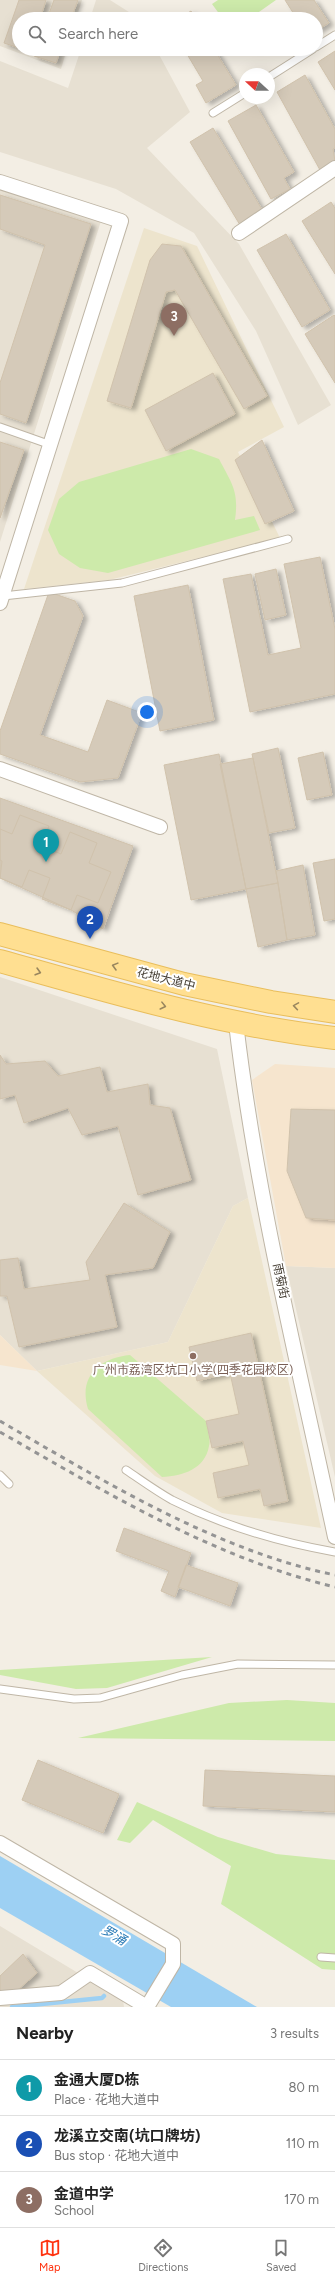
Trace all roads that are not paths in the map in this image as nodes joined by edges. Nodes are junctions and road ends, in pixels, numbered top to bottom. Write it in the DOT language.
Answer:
graph roads {
  1 [pos="335,35"];
  2 [pos="323,43"];
  3 [pos="302,56"];
  4 [pos="275,73"];
  5 [pos="239,97"];
  6 [pos="213,113"];
  7 [pos="335,168"];
  8 [pos="0,182"];
  9 [pos="239,233"];
  10 [pos="0,427"];
  11 [pos="51,445"];
  12 [pos="288,539"];
  13 [pos="1,599"];
  14 [pos="0,769"];
  15 [pos="160,827"];
  16 [pos="0,934"];
  17 [pos="0,961"];
  18 [pos="335,1012"];
  19 [pos="236,1023"];
  20 [pos="335,1038"];
  21 [pos="126,1470"];
  22 [pos="0,1475"];
  23 [pos="8,1484"];
  24 [pos="335,1538"];
  25 [pos="335,1552"];
  26 [pos="335,1665"];
  27 [pos="0,1688"];
  28 [pos="0,1843"];
  29 [pos="321,1957"];
  30 [pos="335,1958"];
  31 [pos="0,1998"];
  32 [pos="147,2007"];
  1 -- 2 [label="lane"];
  3 -- 4 [label="lane"];
  5 -- 6 [label="lane"];
  7 -- 9 [label="street"];
  8 -- 11 [label="street"];
  10 -- 11 [label="lane"];
  11 -- 13 [label="street"];
  12 -- 13 [label="lane"];
  14 -- 15 [label="street"];
  18 -- 16 [label="main road, 花地大道中, one-way"];
  17 -- 19 [label="main road, one-way"];
  19 -- 20 [label="main road"];
  19 -- 24 [label="street, 雨菊街"];
  21 -- 25 [label="lane"];
  22 -- 23 [label="lane"];
  26 -- 27 [label="lane"];
  28 -- 32 [label="street"];
  29 -- 30 [label="lane"];
  31 -- 32 [label="street"];
}
